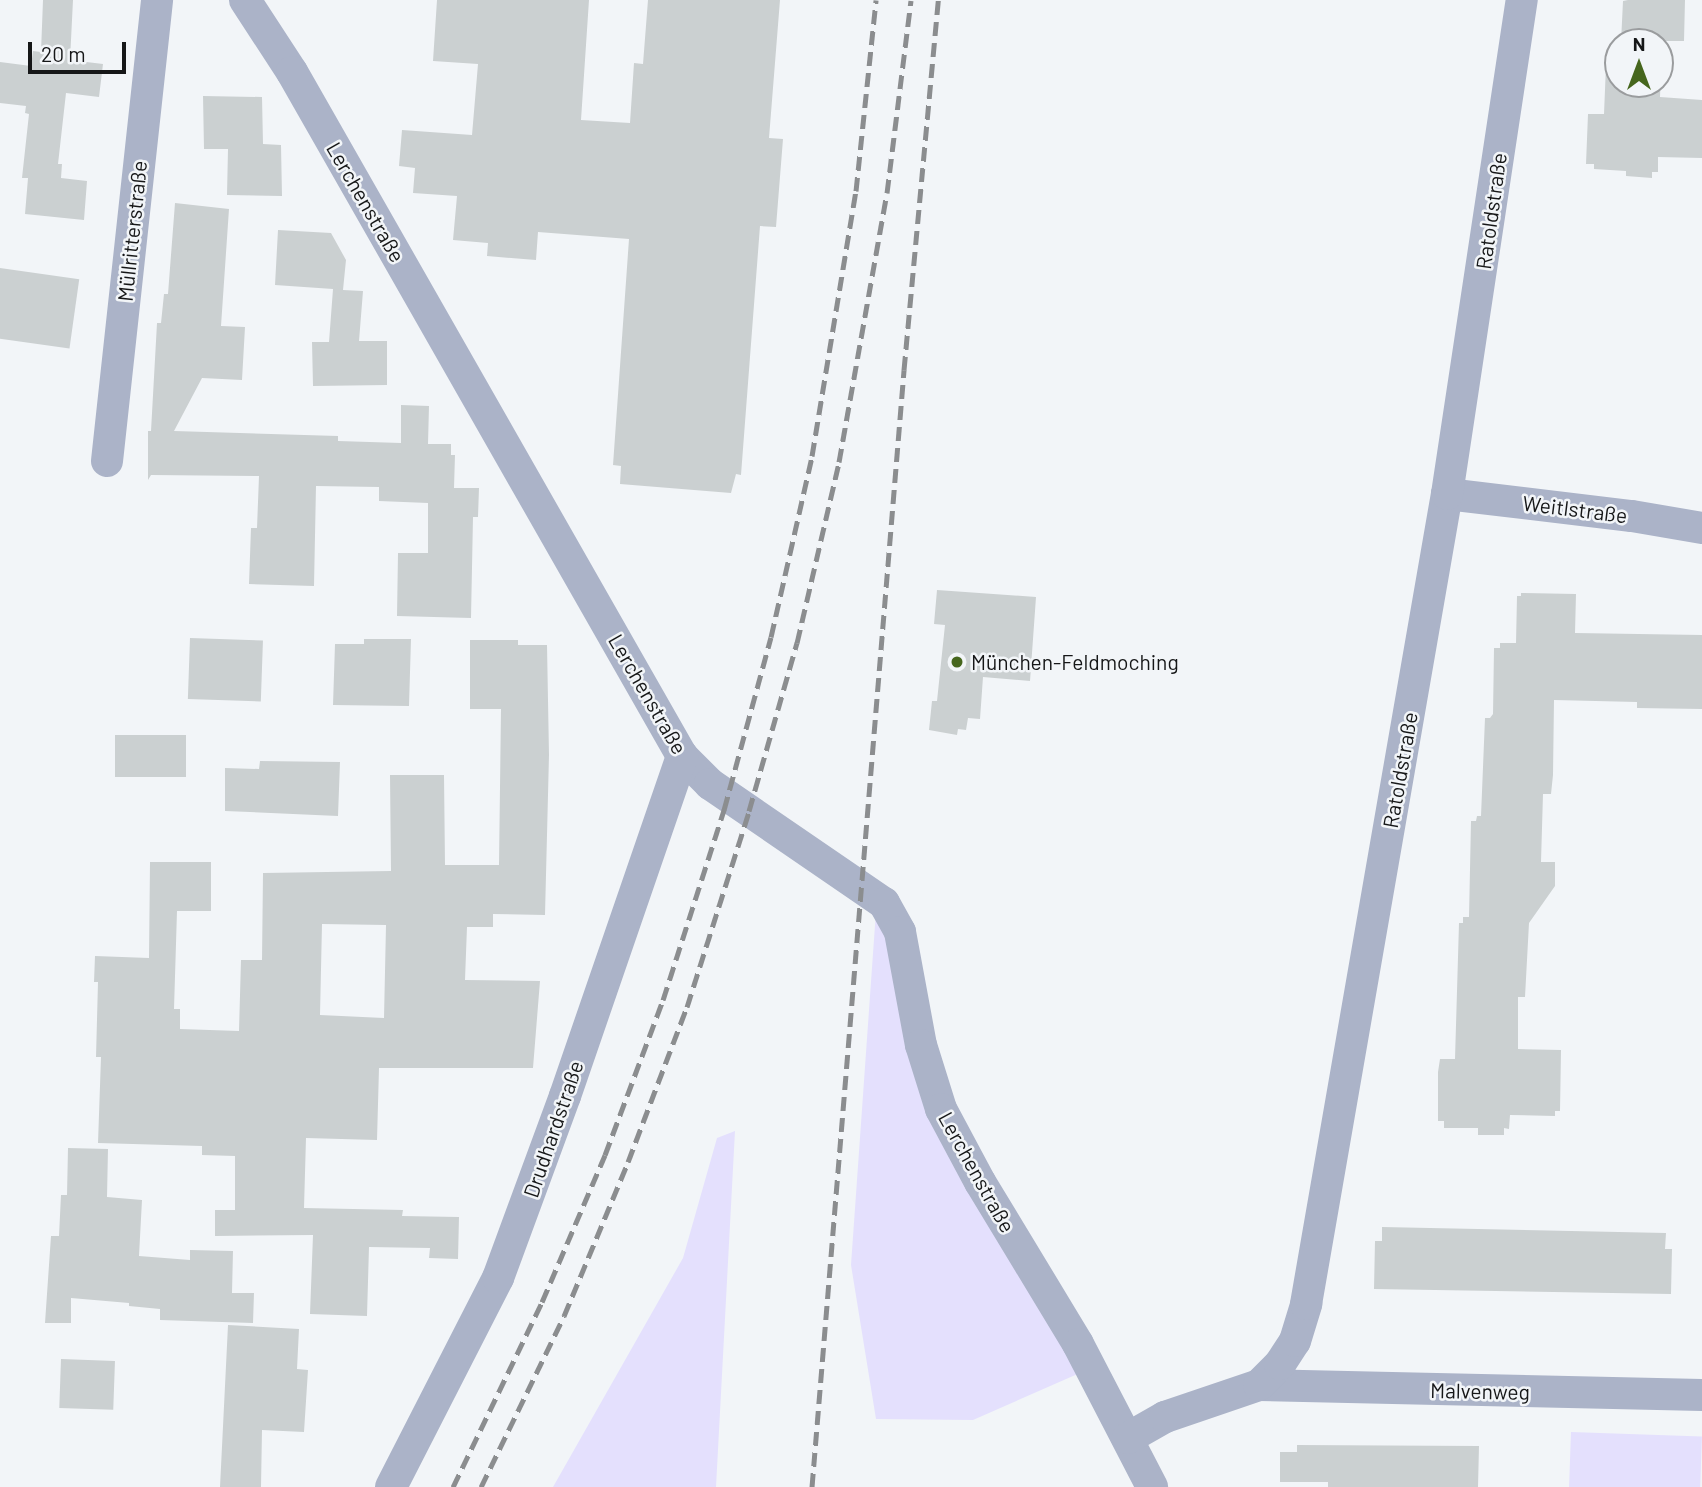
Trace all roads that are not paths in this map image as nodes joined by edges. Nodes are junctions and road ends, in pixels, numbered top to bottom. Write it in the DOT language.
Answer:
graph roads {
  1 [pos="157,0"];
  2 [pos="245,0"];
  3 [pos="1522,0"];
  4 [pos="107,461"];
  5 [pos="1447,494"];
  6 [pos="1702,528"];
  7 [pos="682,756"];
  8 [pos="1259,1385"];
  9 [pos="1702,1395"];
  10 [pos="1128,1438"];
  11 [pos="391,1487"];
  12 [pos="1153,1487"];
  1 -- 4 [label="street, Müllritterstraße"];
  2 -- 7 [label="street, Lerchenstraße"];
  3 -- 5 [label="street, Ratoldstraße"];
  5 -- 6 [label="street, Weitlstraße"];
  5 -- 8 [label="street, Ratoldstraße"];
  7 -- 10 [label="street, Lerchenstraße"];
  7 -- 11 [label="street, Drudhardstraße"];
  8 -- 9 [label="street, Malvenweg"];
  8 -- 10 [label="street, Ratoldstraße"];
  10 -- 12 [label="street, Lerchenstraße"];
}
